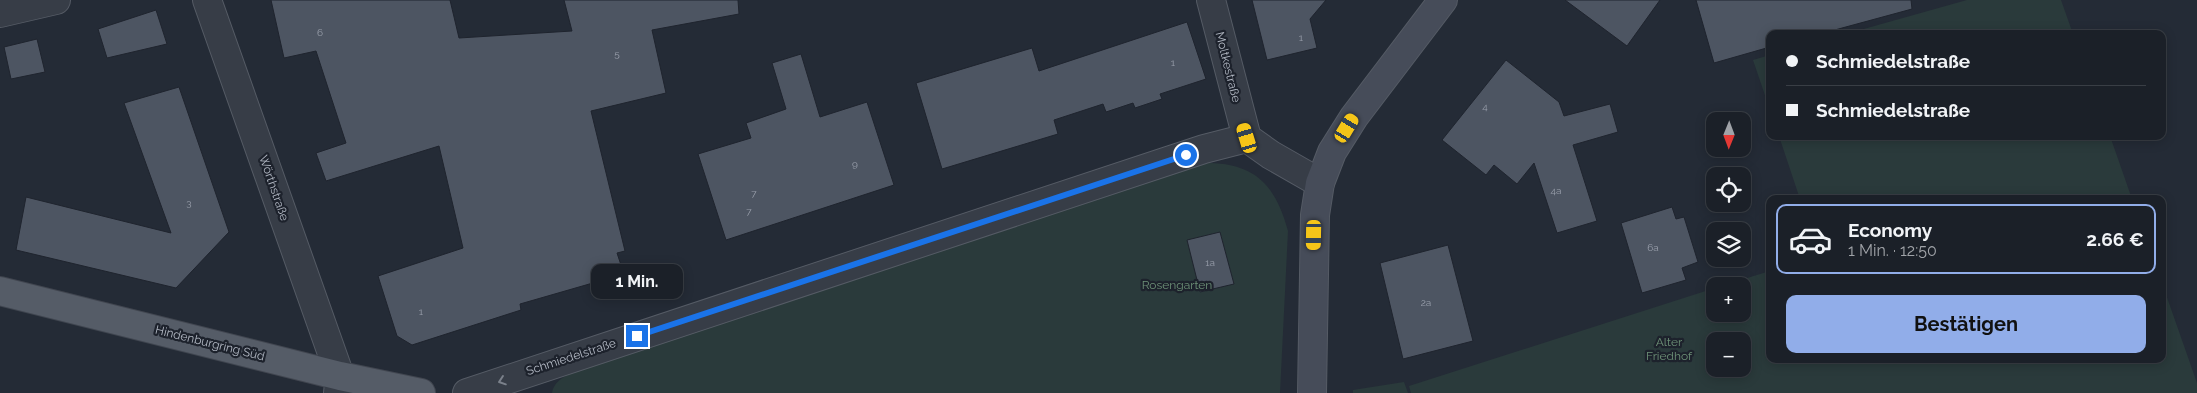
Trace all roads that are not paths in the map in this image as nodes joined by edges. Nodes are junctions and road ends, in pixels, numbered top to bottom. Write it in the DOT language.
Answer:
graph roads {
  1 [pos="56,0"];
  2 [pos="208,0"];
  3 [pos="1211,0"];
  4 [pos="1443,0"];
  5 [pos="0,13"];
  6 [pos="1247,138"];
  7 [pos="1320,183"];
  8 [pos="0,291"];
  9 [pos="339,384"];
  10 [pos="422,393"];
  11 [pos="466,393"];
  12 [pos="1312,393"];
  1 -- 5 [label="street"];
  2 -- 9 [label="street, Wörthstraße"];
  3 -- 6 [label="street, Moltkestraße"];
  4 -- 7 [label="street"];
  6 -- 7 [label="street"];
  6 -- 11 [label="street, Schmiedelstraße, one-way"];
  7 -- 12 [label="street"];
  8 -- 9 [label="main road, Hindenburgring Süd"];
  9 -- 10 [label="main road, Hindenburgring Süd"];
}
